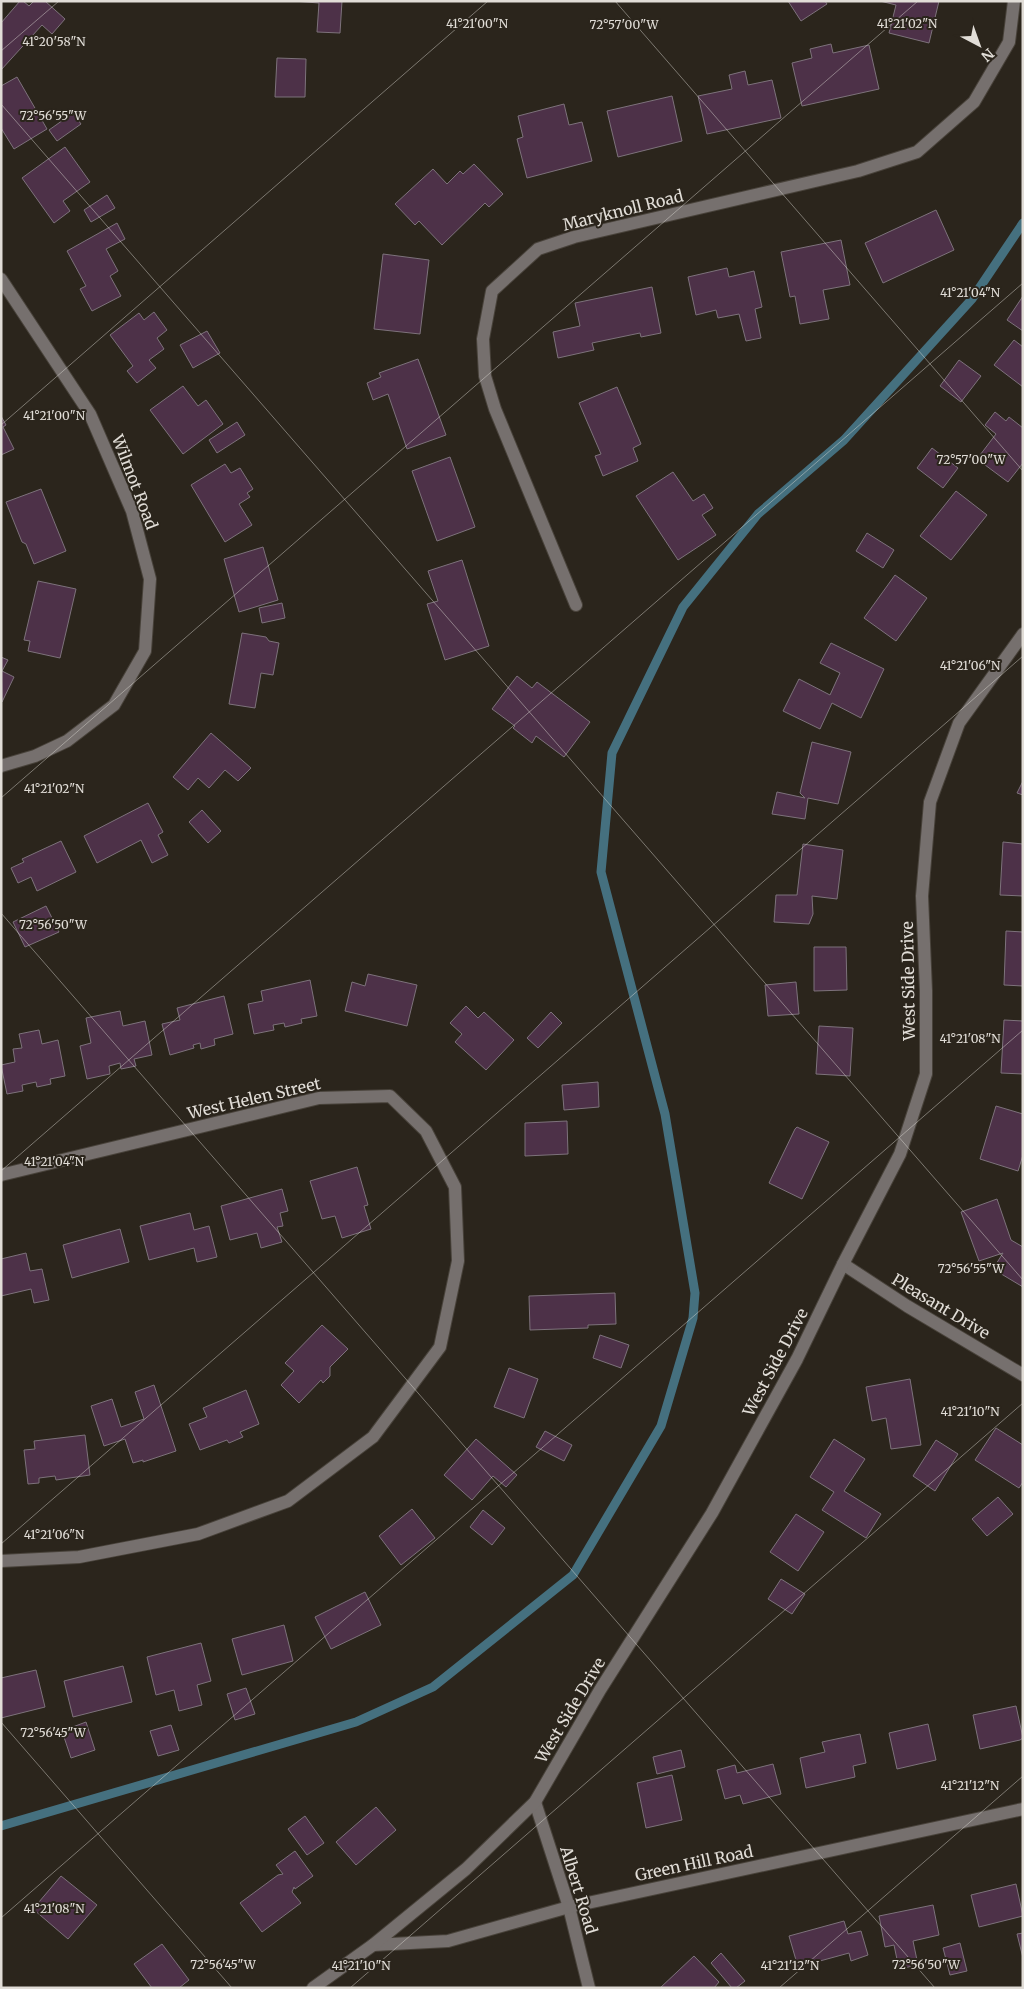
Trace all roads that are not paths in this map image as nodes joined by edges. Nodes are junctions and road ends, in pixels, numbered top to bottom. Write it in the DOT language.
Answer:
graph roads {
  1 [pos="1014,1"];
  2 [pos="1,280"];
  3 [pos="576,605"];
  4 [pos="1023,634"];
  5 [pos="1,766"];
  6 [pos="1,1175"];
  7 [pos="843,1264"];
  8 [pos="1023,1375"];
  9 [pos="1,1561"];
  10 [pos="534,1802"];
  11 [pos="1023,1809"];
  12 [pos="569,1907"];
  13 [pos="373,1945"];
  14 [pos="313,1988"];
  15 [pos="588,1988"];
  1 -- 3 [label="street, Maryknoll Road"];
  2 -- 5 [label="street, Wilmot Road"];
  4 -- 7 [label="street, West Side Drive"];
  6 -- 9 [label="street, West Helen Street"];
  7 -- 8 [label="street, Pleasant Drive"];
  7 -- 10 [label="street, West Side Drive"];
  10 -- 12 [label="street, Albert Road"];
  10 -- 13 [label="street, West Side Drive"];
  11 -- 12 [label="street, Green Hill Road"];
  12 -- 13 [label="street, Green Hill Road"];
  12 -- 15 [label="street, Albert Road"];
  13 -- 14 [label="street, West Side Drive"];
}
